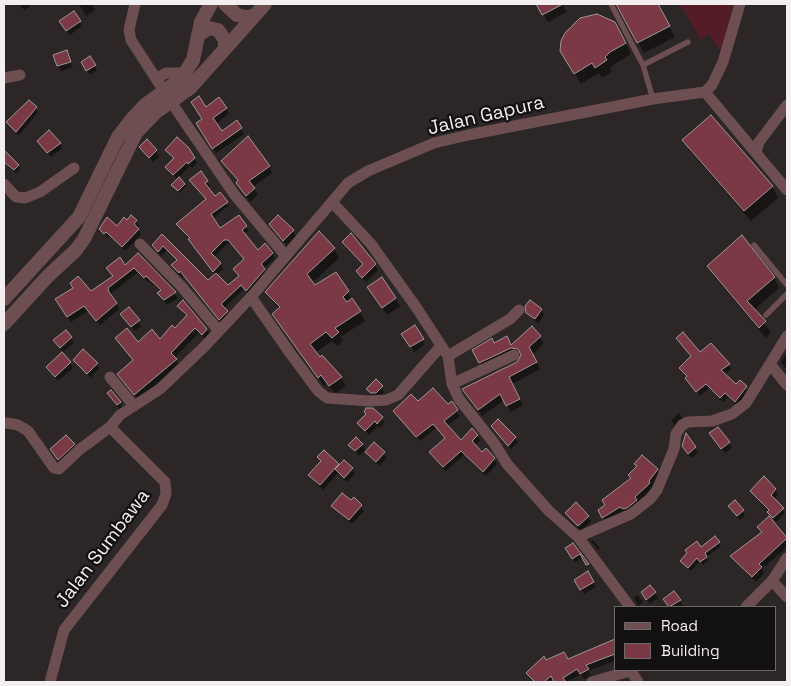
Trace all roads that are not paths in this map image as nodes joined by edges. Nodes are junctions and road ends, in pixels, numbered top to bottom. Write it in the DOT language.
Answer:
graph roads {
  1 [pos="135,4"];
  2 [pos="211,4"];
  3 [pos="225,4"];
  4 [pos="265,4"];
  5 [pos="611,4"];
  6 [pos="740,4"];
  7 [pos="254,16"];
  8 [pos="198,35"];
  9 [pos="688,42"];
  10 [pos="225,49"];
  11 [pos="643,65"];
  12 [pos="185,73"];
  13 [pos="20,75"];
  14 [pos="4,78"];
  15 [pos="156,79"];
  16 [pos="705,92"];
  17 [pos="167,96"];
  18 [pos="653,99"];
  19 [pos="787,105"];
  20 [pos="756,152"];
  21 [pos="74,168"];
  22 [pos="4,184"];
  23 [pos="787,190"];
  24 [pos="332,202"];
  25 [pos="140,244"];
  26 [pos="754,245"];
  27 [pos="285,255"];
  28 [pos="787,285"];
  29 [pos="787,294"];
  30 [pos="251,297"];
  31 [pos="4,299"];
  32 [pos="519,310"];
  33 [pos="766,315"];
  34 [pos="4,324"];
  35 [pos="219,331"];
  36 [pos="787,336"];
  37 [pos="444,351"];
  38 [pos="514,354"];
  39 [pos="770,364"];
  40 [pos="110,377"];
  41 [pos="786,381"];
  42 [pos="452,384"];
  43 [pos="134,406"];
  44 [pos="7,423"];
  45 [pos="110,427"];
  46 [pos="578,537"];
  47 [pos="787,558"];
  48 [pos="772,581"];
  49 [pos="787,597"];
  50 [pos="629,606"];
  51 [pos="747,606"];
  52 [pos="629,671"];
  53 [pos="50,682"];
  54 [pos="592,682"];
  1 -- 15 [label="street"];
  2 -- 8 [label="street"];
  3 -- 7 [label="street"];
  4 -- 7 [label="street"];
  5 -- 11 [label="lane"];
  6 -- 16 [label="street"];
  7 -- 10 [label="street"];
  8 -- 10 [label="street"];
  8 -- 12 [label="street"];
  9 -- 11 [label="lane"];
  10 -- 17 [label="street"];
  11 -- 18 [label="lane"];
  12 -- 15 [label="street"];
  12 -- 17 [label="street"];
  13 -- 14 [label="street"];
  15 -- 17 [label="street"];
  16 -- 18 [label="street, Jalan Gapura"];
  16 -- 20 [label="street"];
  17 -- 27 [label="street"];
  17 -- 31 [label="street"];
  17 -- 34 [label="street"];
  18 -- 24 [label="street, Jalan Gapura"];
  19 -- 20 [label="street"];
  20 -- 23 [label="street"];
  21 -- 22 [label="street"];
  24 -- 27 [label="street, Jalan Gapura"];
  24 -- 37 [label="street"];
  25 -- 35 [label="street"];
  26 -- 28 [label="lane"];
  27 -- 30 [label="street, Jalan Gapura"];
  29 -- 33 [label="lane"];
  30 -- 35 [label="street, Jalan Gapura"];
  30 -- 37 [label="street"];
  32 -- 37 [label="street"];
  35 -- 43 [label="street, Jalan Gapura"];
  36 -- 39 [label="street"];
  37 -- 42 [label="street"];
  38 -- 42 [label="street"];
  39 -- 41 [label="street"];
  39 -- 46 [label="street"];
  40 -- 43 [label="street"];
  42 -- 46 [label="street"];
  43 -- 45 [label="street, Jalan Gapura"];
  44 -- 45 [label="street, Jalan Gapura"];
  45 -- 53 [label="street, Jalan Sumbawa"];
  46 -- 50 [label="street"];
  47 -- 48 [label="street"];
  48 -- 49 [label="street"];
  48 -- 51 [label="street"];
  52 -- 54 [label="street"];
}
